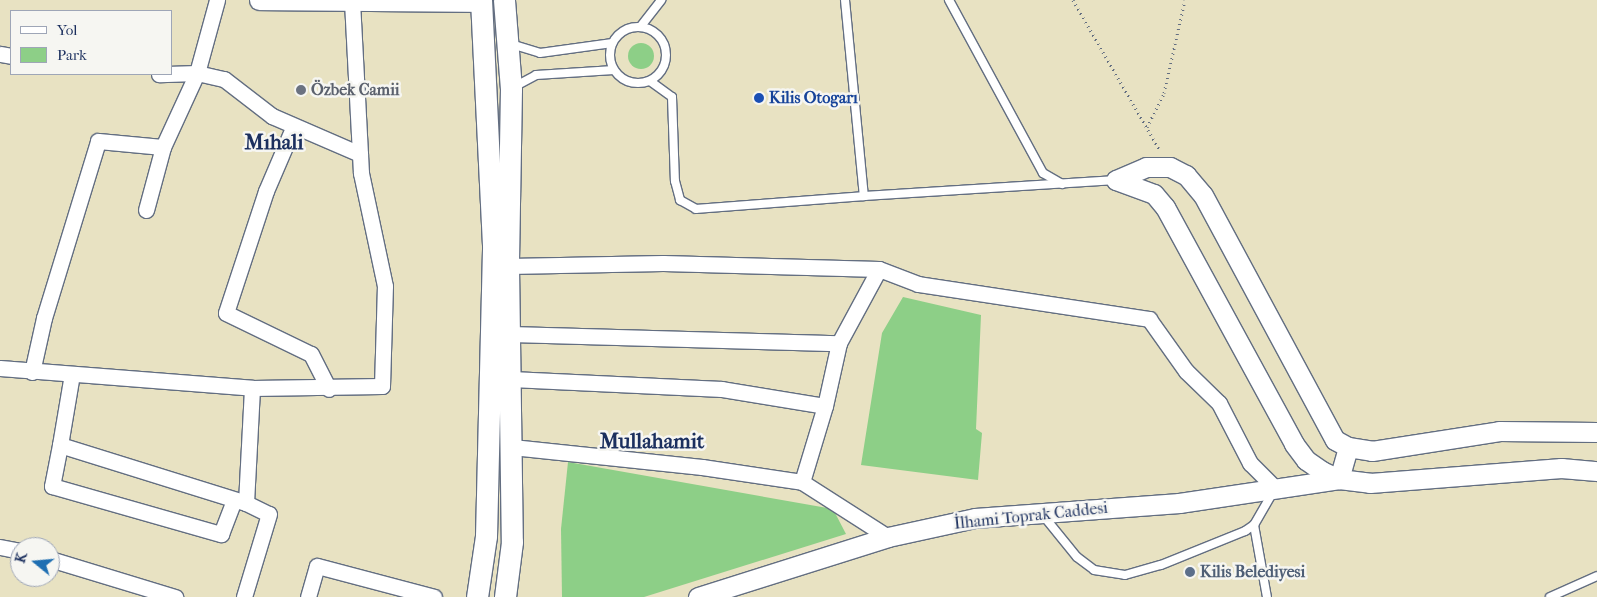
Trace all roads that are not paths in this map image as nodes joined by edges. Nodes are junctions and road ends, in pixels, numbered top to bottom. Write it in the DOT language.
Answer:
graph roads {
  1 [pos="217,0"];
  2 [pos="260,0"];
  3 [pos="504,0"];
  4 [pos="661,0"];
  5 [pos="845,0"];
  6 [pos="949,0"];
  7 [pos="481,1"];
  8 [pos="352,2"];
  9 [pos="641,26"];
  10 [pos="507,42"];
  11 [pos="612,43"];
  12 [pos="614,70"];
  13 [pos="197,73"];
  14 [pos="172,74"];
  15 [pos="650,81"];
  16 [pos="511,89"];
  17 [pos="293,128"];
  18 [pos="163,147"];
  19 [pos="360,154"];
  20 [pos="1116,180"];
  21 [pos="1062,184"];
  22 [pos="864,196"];
  23 [pos="146,210"];
  24 [pos="508,266"];
  25 [pos="879,269"];
  26 [pos="509,334"];
  27 [pos="839,343"];
  28 [pos="0,368"];
  29 [pos="32,372"];
  30 [pos="72,374"];
  31 [pos="511,379"];
  32 [pos="252,388"];
  33 [pos="329,389"];
  34 [pos="825,406"];
  35 [pos="1597,432"];
  36 [pos="60,445"];
  37 [pos="1348,446"];
  38 [pos="512,447"];
  39 [pos="1597,471"];
  40 [pos="1339,479"];
  41 [pos="802,482"];
  42 [pos="1275,488"];
  43 [pos="240,501"];
  44 [pos="1041,512"];
  45 [pos="1254,525"];
  46 [pos="888,537"];
  47 [pos="60,562"];
  48 [pos="1597,576"];
  49 [pos="175,597"];
  50 [pos="244,597"];
  51 [pos="308,597"];
  52 [pos="434,597"];
  53 [pos="477,597"];
  54 [pos="505,597"];
  55 [pos="698,597"];
  56 [pos="1267,597"];
  57 [pos="1550,597"];
  1 -- 13 [label="street"];
  2 -- 8 [label="street"];
  3 -- 10 [label="main road"];
  4 -- 9 [label="lane"];
  5 -- 22 [label="lane"];
  6 -- 21 [label="lane"];
  7 -- 8 [label="street"];
  7 -- 53 [label="main road"];
  8 -- 19 [label="street"];
  9 -- 11 [label="lane"];
  9 -- 15 [label="lane"];
  10 -- 11 [label="lane"];
  10 -- 16 [label="main road"];
  11 -- 12 [label="lane"];
  12 -- 15 [label="lane"];
  12 -- 16 [label="lane"];
  13 -- 14 [label="street"];
  13 -- 17 [label="street"];
  13 -- 18 [label="street"];
  15 -- 22 [label="lane"];
  16 -- 24 [label="main road"];
  17 -- 19 [label="street"];
  17 -- 33 [label="street"];
  18 -- 23 [label="street"];
  18 -- 29 [label="street"];
  19 -- 33 [label="street"];
  20 -- 21 [label="lane"];
  20 -- 37 [label="street"];
  20 -- 40 [label="street"];
  21 -- 22 [label="lane"];
  24 -- 25 [label="street"];
  24 -- 26 [label="main road"];
  25 -- 27 [label="street"];
  25 -- 42 [label="street"];
  26 -- 27 [label="street"];
  26 -- 31 [label="main road"];
  27 -- 34 [label="street"];
  28 -- 29 [label="street"];
  29 -- 30 [label="street"];
  30 -- 32 [label="street"];
  30 -- 36 [label="street"];
  31 -- 34 [label="street"];
  31 -- 38 [label="main road"];
  32 -- 33 [label="street"];
  32 -- 43 [label="street"];
  34 -- 41 [label="street"];
  35 -- 37 [label="street"];
  36 -- 43 [label="street"];
  36 -- 43 [label="street"];
  37 -- 40 [label="street"];
  38 -- 41 [label="street"];
  38 -- 54 [label="main road"];
  39 -- 40 [label="street"];
  40 -- 42 [label="street, İlhami Toprak Caddesi"];
  41 -- 46 [label="street"];
  42 -- 44 [label="street, İlhami Toprak Caddesi"];
  42 -- 45 [label="lane"];
  43 -- 50 [label="street"];
  44 -- 45 [label="lane"];
  44 -- 46 [label="street, İlhami Toprak Caddesi"];
  45 -- 56 [label="lane"];
  46 -- 55 [label="street, İlhami Toprak Caddesi"];
  47 -- 49 [label="street"];
  48 -- 57 [label="lane"];
  51 -- 52 [label="street"];
}
